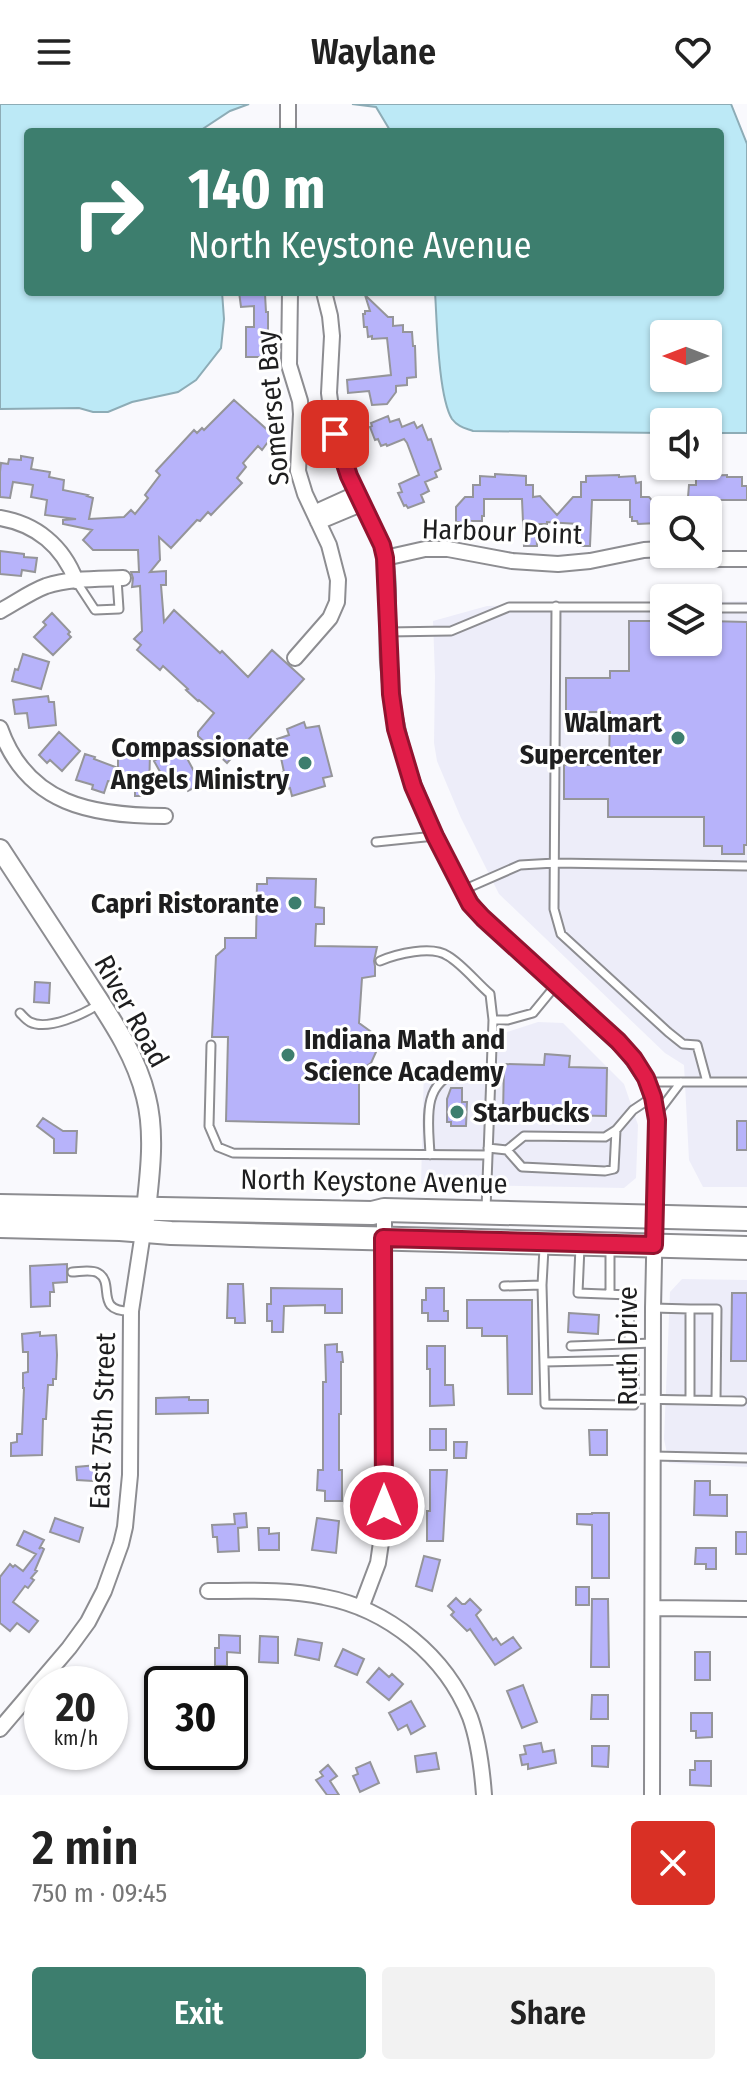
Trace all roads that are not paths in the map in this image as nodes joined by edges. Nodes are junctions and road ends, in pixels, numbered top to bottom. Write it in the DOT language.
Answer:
graph roads {
  1 [pos="288,104"];
  2 [pos="288,128"];
  3 [pos="290,296"];
  4 [pos="325,296"];
  5 [pos="359,499"];
  6 [pos="0,518"];
  7 [pos="316,518"];
  8 [pos="650,550"];
  9 [pos="385,558"];
  10 [pos="722,559"];
  11 [pos="747,559"];
  12 [pos="120,578"];
  13 [pos="76,581"];
  14 [pos="556,606"];
  15 [pos="650,607"];
  16 [pos="722,608"];
  17 [pos="747,608"];
  18 [pos="0,611"];
  19 [pos="387,632"];
  20 [pos="295,658"];
  21 [pos="0,728"];
  22 [pos="165,816"];
  23 [pos="435,836"];
  24 [pos="376,842"];
  25 [pos="0,849"];
  26 [pos="555,863"];
  27 [pos="747,866"];
  28 [pos="463,890"];
  29 [pos="380,961"];
  30 [pos="556,985"];
  31 [pos="101,1003"];
  32 [pos="20,1013"];
  33 [pos="493,1020"];
  34 [pos="211,1045"];
  35 [pos="491,1073"];
  36 [pos="681,1082"];
  37 [pos="707,1082"];
  38 [pos="747,1082"];
  39 [pos="650,1089"];
  40 [pos="656,1115"];
  41 [pos="616,1130"];
  42 [pos="507,1150"];
  43 [pos="488,1152"];
  44 [pos="430,1155"];
  45 [pos="384,1210"];
  46 [pos="486,1212"];
  47 [pos="6,1216"];
  48 [pos="654,1216"];
  49 [pos="145,1219"];
  50 [pos="747,1219"];
  51 [pos="383,1238"];
  52 [pos="544,1243"];
  53 [pos="580,1243"];
  54 [pos="610,1244"];
  55 [pos="654,1245"];
  56 [pos="747,1248"];
  57 [pos="72,1272"];
  58 [pos="542,1285"];
  59 [pos="504,1286"];
  60 [pos="610,1294"];
  61 [pos="630,1295"];
  62 [pos="654,1302"];
  63 [pos="690,1309"];
  64 [pos="131,1311"];
  65 [pos="629,1343"];
  66 [pos="653,1343"];
  67 [pos="571,1346"];
  68 [pos="544,1362"];
  69 [pos="634,1399"];
  70 [pos="653,1400"];
  71 [pos="690,1400"];
  72 [pos="716,1400"];
  73 [pos="742,1401"];
  74 [pos="653,1456"];
  75 [pos="747,1458"];
  76 [pos="208,1591"];
  77 [pos="361,1608"];
  78 [pos="653,1608"];
  79 [pos="747,1609"];
  80 [pos="0,1729"];
  81 [pos="484,1795"];
  82 [pos="652,1795"];
  1 -- 2 [label="street"];
  3 -- 7 [label="street, Somerset Bay"];
  4 -- 5 [label="street, Somerset Bay"];
  5 -- 7 [label="street"];
  5 -- 9 [label="street, Somerset Bay"];
  6 -- 13 [label="street"];
  7 -- 20 [label="street, Somerset Bay"];
  8 -- 9 [label="street, Harbour Point"];
  9 -- 19 [label="street, Ruth Drive"];
  10 -- 11 [label="street"];
  12 -- 13 [label="street"];
  12 -- 13 [label="lane"];
  13 -- 18 [label="street"];
  14 -- 15 [label="lane"];
  14 -- 19 [label="lane"];
  14 -- 26 [label="lane"];
  16 -- 17 [label="lane"];
  19 -- 23 [label="street, Ruth Drive"];
  21 -- 22 [label="street"];
  23 -- 24 [label="lane"];
  23 -- 28 [label="street, Ruth Drive"];
  25 -- 31 [label="street, River Road"];
  26 -- 27 [label="lane"];
  26 -- 28 [label="lane"];
  26 -- 37 [label="lane"];
  28 -- 30 [label="street, Ruth Drive"];
  29 -- 33 [label="lane"];
  30 -- 33 [label="lane"];
  30 -- 39 [label="street, Ruth Drive"];
  31 -- 32 [label="lane"];
  31 -- 49 [label="street, River Road"];
  33 -- 35 [label="lane"];
  34 -- 44 [label="lane"];
  35 -- 43 [label="lane"];
  35 -- 44 [label="lane"];
  36 -- 37 [label="lane"];
  36 -- 39 [label="lane"];
  36 -- 40 [label="lane"];
  37 -- 38 [label="lane"];
  39 -- 40 [label="street, Ruth Drive"];
  39 -- 41 [label="lane"];
  40 -- 48 [label="street, Ruth Drive"];
  41 -- 42 [label="lane"];
  41 -- 42 [label="lane"];
  42 -- 43 [label="lane"];
  43 -- 44 [label="lane"];
  43 -- 46 [label="lane"];
  45 -- 46 [label="main road, North Keystone Avenue"];
  45 -- 49 [label="main road, North Keystone Avenue"];
  45 -- 51 [label="street"];
  46 -- 48 [label="main road, North Keystone Avenue"];
  47 -- 49 [label="main road, North Keystone Avenue"];
  48 -- 50 [label="main road, North Keystone Avenue"];
  48 -- 55 [label="street, Ruth Drive"];
  49 -- 51 [label="main road, North Keystone Avenue"];
  49 -- 64 [label="street, East 75th Street"];
  51 -- 52 [label="main road, North Keystone Avenue"];
  51 -- 77 [label="street"];
  52 -- 53 [label="main road, North Keystone Avenue"];
  52 -- 58 [label="lane"];
  53 -- 54 [label="main road, North Keystone Avenue"];
  53 -- 60 [label="lane"];
  54 -- 55 [label="main road, North Keystone Avenue"];
  54 -- 60 [label="lane"];
  55 -- 56 [label="main road, North Keystone Avenue"];
  55 -- 62 [label="street, Ruth Drive"];
  57 -- 64 [label="lane"];
  58 -- 59 [label="lane"];
  58 -- 68 [label="lane"];
  60 -- 61 [label="lane"];
  61 -- 62 [label="lane"];
  61 -- 65 [label="lane"];
  62 -- 63 [label="lane"];
  62 -- 66 [label="street, Ruth Drive"];
  63 -- 71 [label="lane"];
  63 -- 72 [label="lane"];
  64 -- 80 [label="street, East 75th Street"];
  65 -- 66 [label="lane"];
  65 -- 67 [label="lane"];
  66 -- 70 [label="street, Ruth Drive"];
  68 -- 69 [label="lane"];
  68 -- 69 [label="lane"];
  69 -- 70 [label="lane"];
  70 -- 71 [label="lane"];
  70 -- 74 [label="street, Ruth Drive"];
  71 -- 72 [label="lane"];
  72 -- 73 [label="lane"];
  74 -- 75 [label="lane"];
  74 -- 78 [label="street, Ruth Drive"];
  76 -- 77 [label="street"];
  77 -- 81 [label="street"];
  78 -- 79 [label="street"];
  78 -- 82 [label="street, Ruth Drive"];
}
